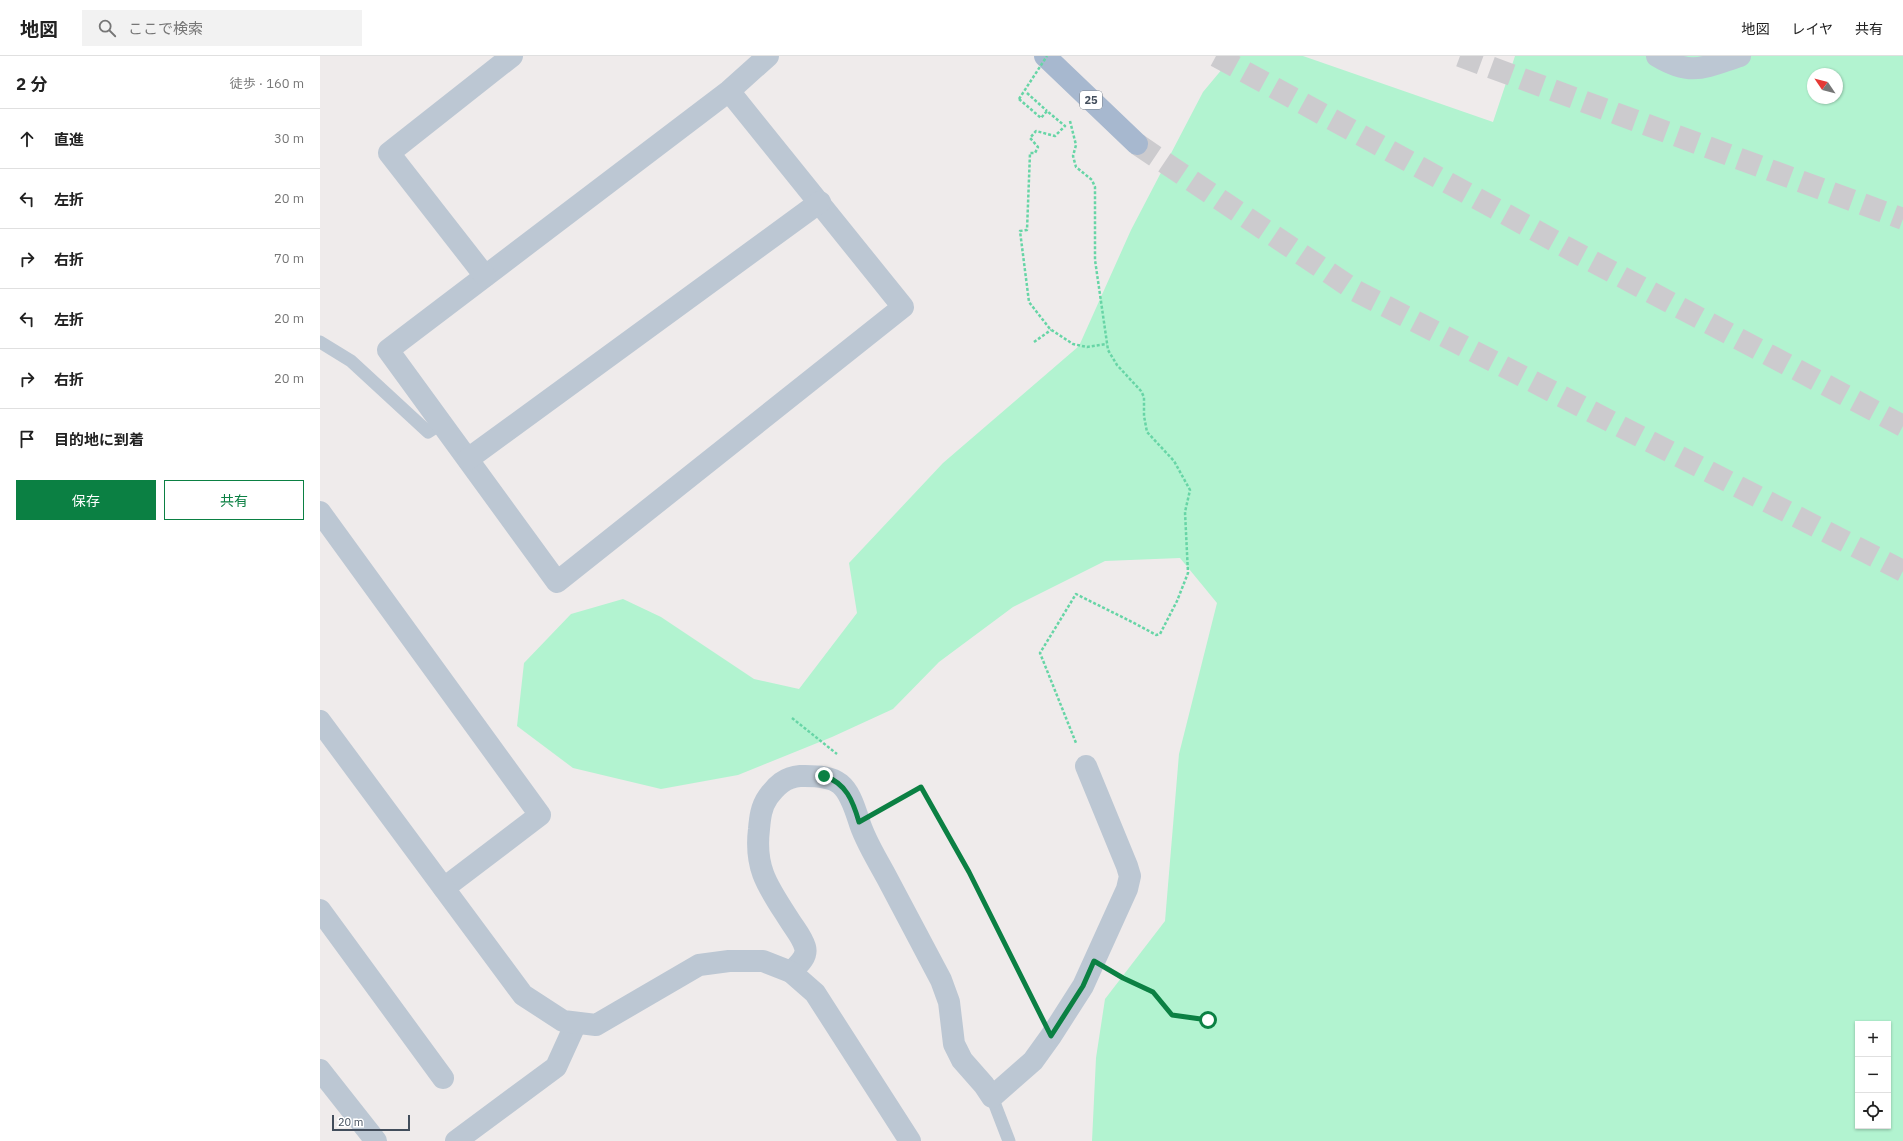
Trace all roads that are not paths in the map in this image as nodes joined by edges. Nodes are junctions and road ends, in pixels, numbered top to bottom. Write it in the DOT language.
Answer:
graph roads {
  1 [pos="512,56"];
  2 [pos="768,56"];
  3 [pos="1046,56"];
  4 [pos="1657,56"];
  5 [pos="1740,56"];
  6 [pos="729,91"];
  7 [pos="1138,144"];
  8 [pos="820,202"];
  9 [pos="484,276"];
  10 [pos="320,342"];
  11 [pos="442,424"];
  12 [pos="468,459"];
  13 [pos="320,512"];
  14 [pos="320,720"];
  15 [pos="1086,766"];
  16 [pos="444,888"];
  17 [pos="320,910"];
  18 [pos="791,972"];
  19 [pos="576,1023"];
  20 [pos="320,1070"];
  21 [pos="443,1078"];
  22 [pos="992,1097"];
  23 [pos="376,1141"];
  24 [pos="456,1141"];
  25 [pos="910,1141"];
  26 [pos="1009,1141"];
  1 -- 9 [label="street"];
  2 -- 6 [label="street"];
  3 -- 7 [label="main road, 25"];
  4 -- 5 [label="street"];
  6 -- 8 [label="street"];
  6 -- 9 [label="street"];
  8 -- 12 [label="street"];
  8 -- 12 [label="street"];
  9 -- 11 [label="street"];
  10 -- 11 [label="lane"];
  11 -- 12 [label="street"];
  13 -- 16 [label="street"];
  14 -- 16 [label="street"];
  15 -- 22 [label="street"];
  16 -- 19 [label="street"];
  17 -- 21 [label="street"];
  18 -- 19 [label="street"];
  18 -- 22 [label="street"];
  18 -- 25 [label="street"];
  19 -- 24 [label="street"];
  20 -- 23 [label="street"];
  22 -- 26 [label="lane"];
}
